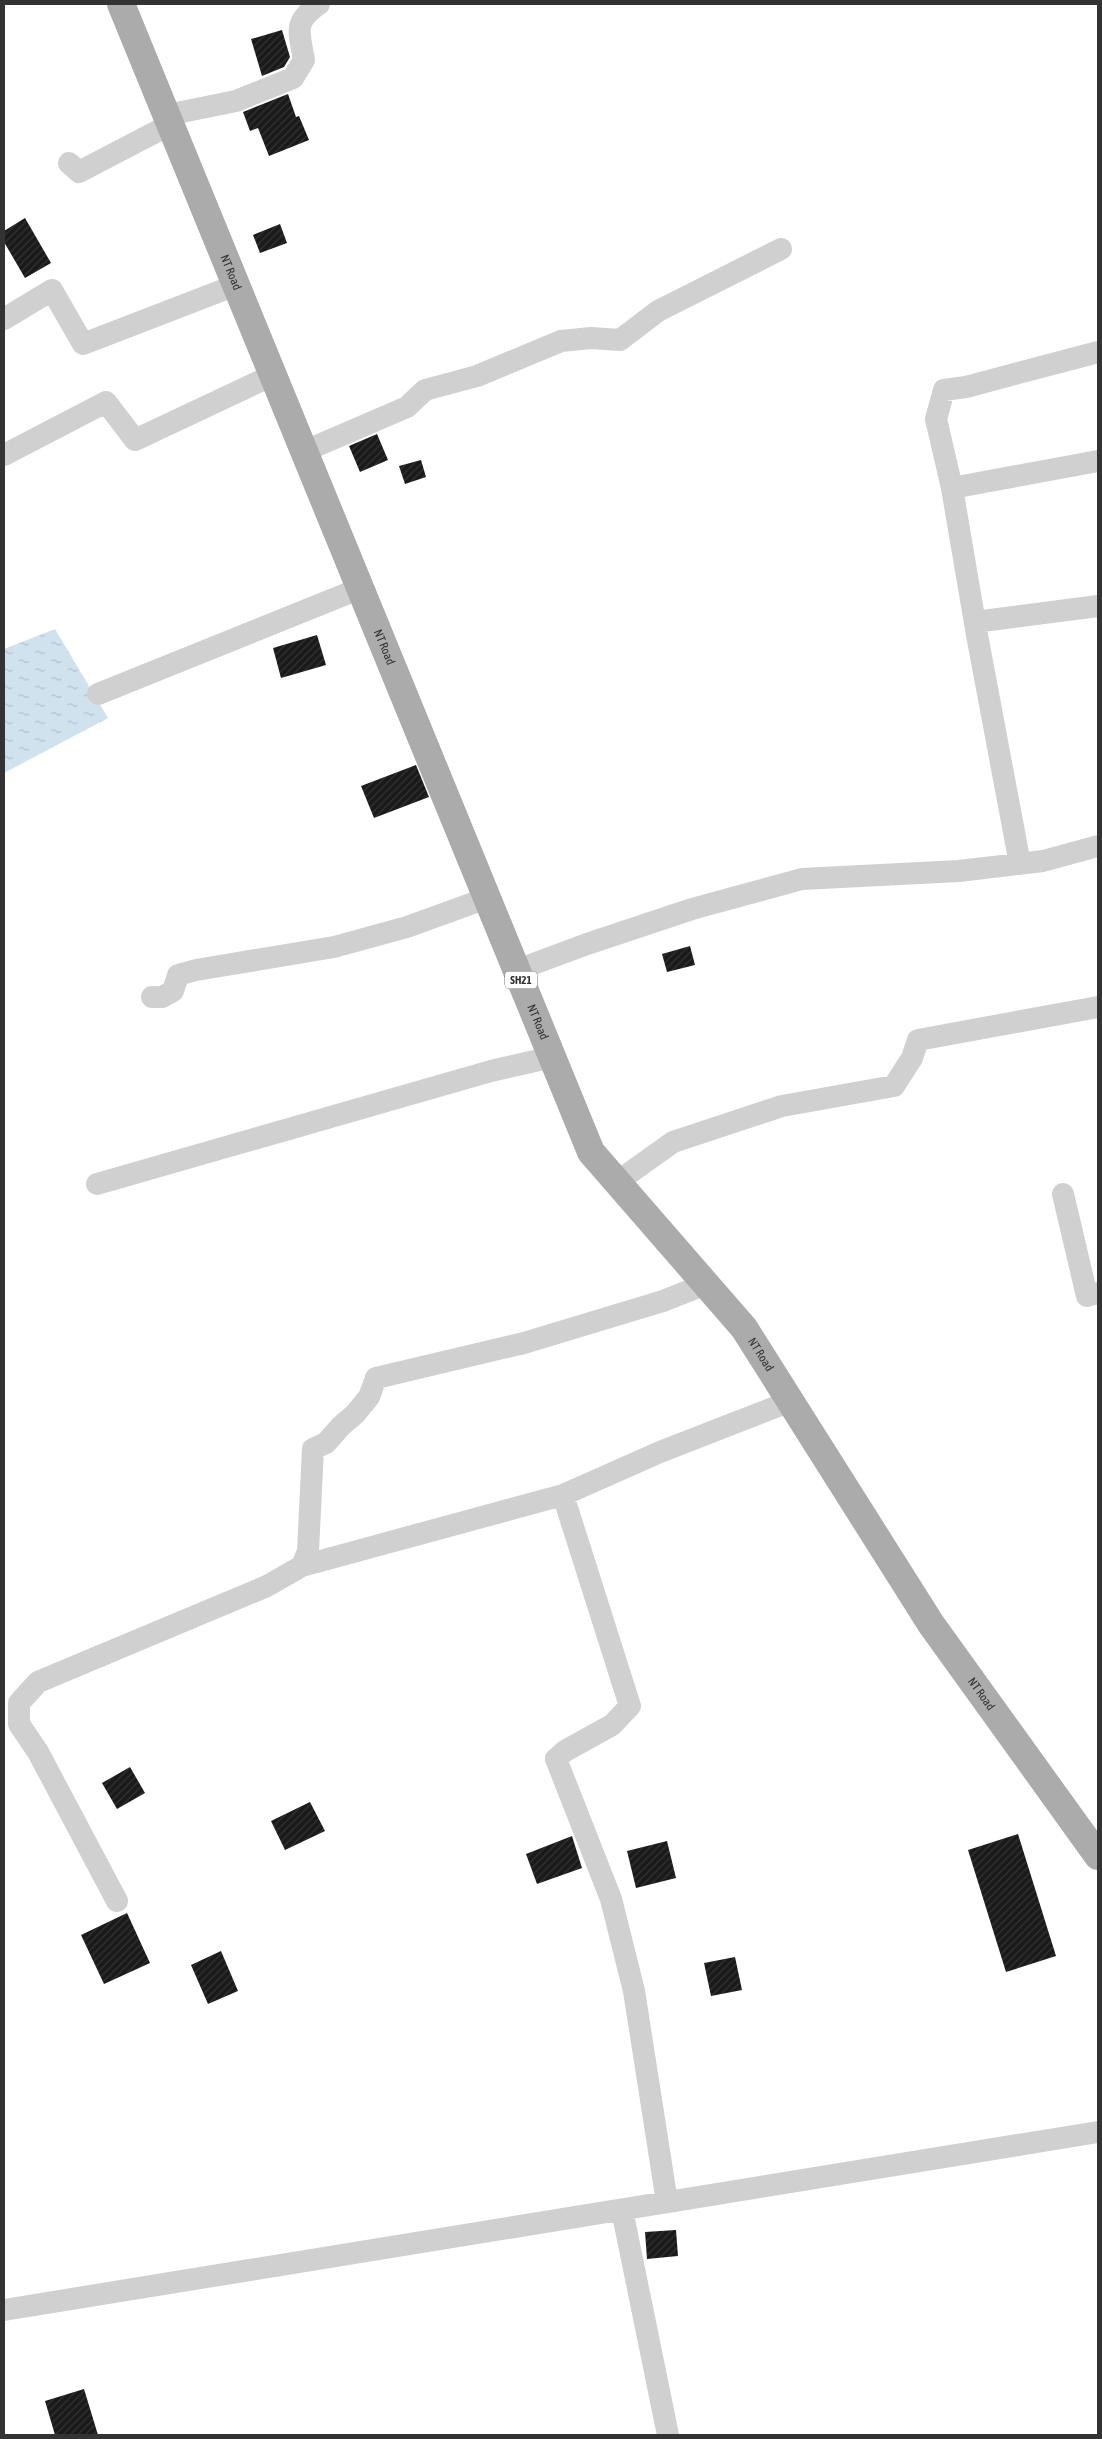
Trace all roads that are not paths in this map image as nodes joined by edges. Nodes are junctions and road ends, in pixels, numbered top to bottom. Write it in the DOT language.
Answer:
graph roads {
  1 [pos="122,4"];
  2 [pos="319,4"];
  3 [pos="169,120"];
  4 [pos="69,163"];
  5 [pos="781,249"];
  6 [pos="236,285"];
  7 [pos="4,319"];
  8 [pos="1098,352"];
  9 [pos="273,375"];
  10 [pos="304,452"];
  11 [pos="4,455"];
  12 [pos="1098,461"];
  13 [pos="952,488"];
  14 [pos="360,588"];
  15 [pos="1098,606"];
  16 [pos="974,622"];
  17 [pos="98,694"];
  18 [pos="1098,846"];
  19 [pos="1020,864"];
  20 [pos="487,898"];
  21 [pos="516,970"];
  22 [pos="152,997"];
  23 [pos="1098,1007"];
  24 [pos="552,1057"];
  25 [pos="617,1182"];
  26 [pos="97,1184"];
  27 [pos="1063,1194"];
  28 [pos="706,1284"];
  29 [pos="1098,1293"];
  30 [pos="791,1401"];
  31 [pos="563,1495"];
  32 [pos="302,1566"];
  33 [pos="1098,1856"];
  34 [pos="117,1901"];
  35 [pos="1098,2132"];
  36 [pos="667,2202"];
  37 [pos="622,2210"];
  38 [pos="4,2310"];
  39 [pos="668,2435"];
  1 -- 3 [label="main road, NT Road / SH21"];
  2 -- 3 [label="street"];
  3 -- 4 [label="street"];
  3 -- 6 [label="main road, NT Road / SH21"];
  5 -- 10 [label="street"];
  6 -- 7 [label="street"];
  6 -- 9 [label="main road, NT Road / SH21"];
  8 -- 13 [label="street"];
  9 -- 10 [label="main road, NT Road / SH21"];
  9 -- 11 [label="street"];
  10 -- 14 [label="main road, NT Road / SH21"];
  12 -- 13 [label="street"];
  13 -- 16 [label="street"];
  14 -- 17 [label="street"];
  14 -- 20 [label="main road, NT Road / SH21"];
  15 -- 16 [label="street"];
  16 -- 19 [label="street"];
  18 -- 19 [label="street"];
  19 -- 21 [label="street"];
  20 -- 21 [label="main road, NT Road / SH21"];
  20 -- 22 [label="street"];
  21 -- 24 [label="main road, NT Road / SH21"];
  23 -- 25 [label="street"];
  24 -- 25 [label="main road, NT Road / SH21"];
  24 -- 26 [label="street"];
  25 -- 28 [label="main road, NT Road / SH21"];
  27 -- 29 [label="street"];
  28 -- 30 [label="main road, NT Road / SH21"];
  28 -- 32 [label="street"];
  30 -- 31 [label="street"];
  30 -- 33 [label="main road, NT Road / SH21"];
  31 -- 32 [label="street"];
  31 -- 36 [label="street"];
  32 -- 34 [label="street"];
  35 -- 36 [label="street"];
  36 -- 37 [label="street"];
  37 -- 38 [label="street"];
  37 -- 39 [label="street"];
}
